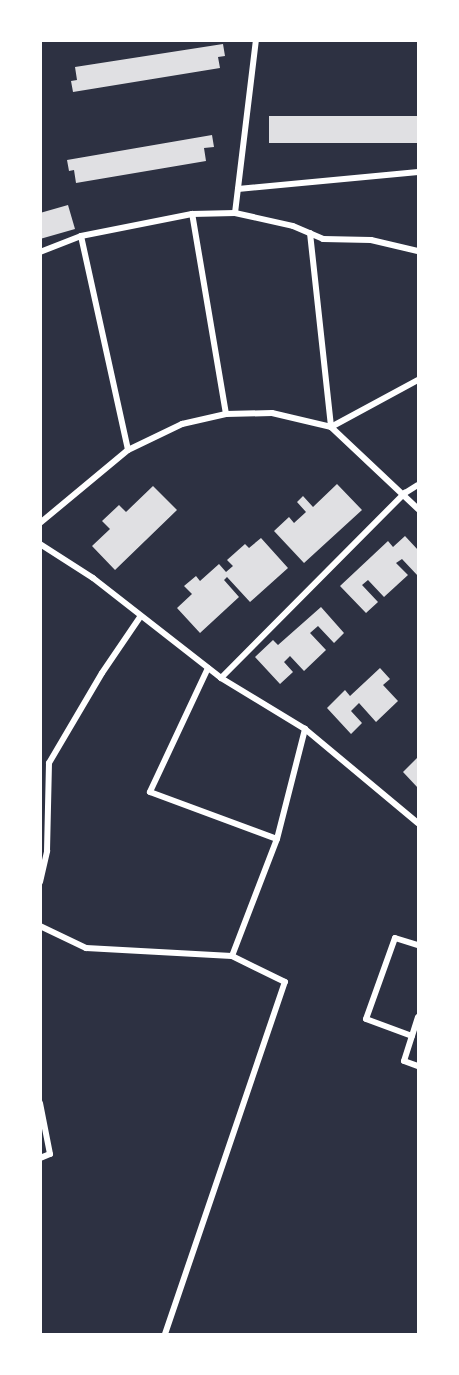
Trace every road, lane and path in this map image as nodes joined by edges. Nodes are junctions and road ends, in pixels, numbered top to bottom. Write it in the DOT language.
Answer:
graph roads {
  1 [pos="256,40"];
  2 [pos="418,172"];
  3 [pos="238,189"];
  4 [pos="235,213"];
  5 [pos="192,214"];
  6 [pos="310,233"];
  7 [pos="81,236"];
  8 [pos="418,251"];
  9 [pos="40,252"];
  10 [pos="418,380"];
  11 [pos="226,414"];
  12 [pos="331,427"];
  13 [pos="128,450"];
  14 [pos="418,485"];
  15 [pos="405,493"];
  16 [pos="418,509"];
  17 [pos="40,523"];
  18 [pos="40,544"];
  19 [pos="140,617"];
  20 [pos="208,668"];
  21 [pos="221,678"];
  22 [pos="305,729"];
  23 [pos="418,823"];
  24 [pos="277,839"];
  25 [pos="40,882"];
  26 [pos="40,926"];
  27 [pos="418,945"];
  28 [pos="232,956"];
  29 [pos="418,1017"];
  30 [pos="412,1036"];
  31 [pos="418,1066"];
  32 [pos="40,1103"];
  33 [pos="40,1158"];
  34 [pos="165,1335"];
  1 -- 3 [label="street"];
  2 -- 3 [label="street"];
  3 -- 4 [label="street"];
  4 -- 5 [label="street"];
  4 -- 6 [label="street"];
  5 -- 7 [label="street"];
  5 -- 11 [label="street"];
  6 -- 8 [label="street"];
  6 -- 12 [label="street"];
  7 -- 9 [label="street"];
  7 -- 13 [label="street"];
  10 -- 12 [label="street"];
  11 -- 12 [label="street"];
  11 -- 13 [label="street"];
  12 -- 15 [label="street"];
  13 -- 17 [label="street"];
  14 -- 15 [label="street"];
  15 -- 16 [label="street"];
  15 -- 21 [label="street"];
  18 -- 19 [label="street"];
  19 -- 20 [label="street"];
  19 -- 25 [label="street"];
  20 -- 21 [label="street"];
  20 -- 24 [label="street"];
  21 -- 22 [label="street"];
  22 -- 23 [label="street"];
  22 -- 24 [label="street"];
  24 -- 28 [label="street"];
  26 -- 28 [label="street"];
  27 -- 30 [label="street"];
  28 -- 34 [label="street"];
  29 -- 30 [label="street"];
  30 -- 31 [label="street"];
  32 -- 33 [label="street"];
}
